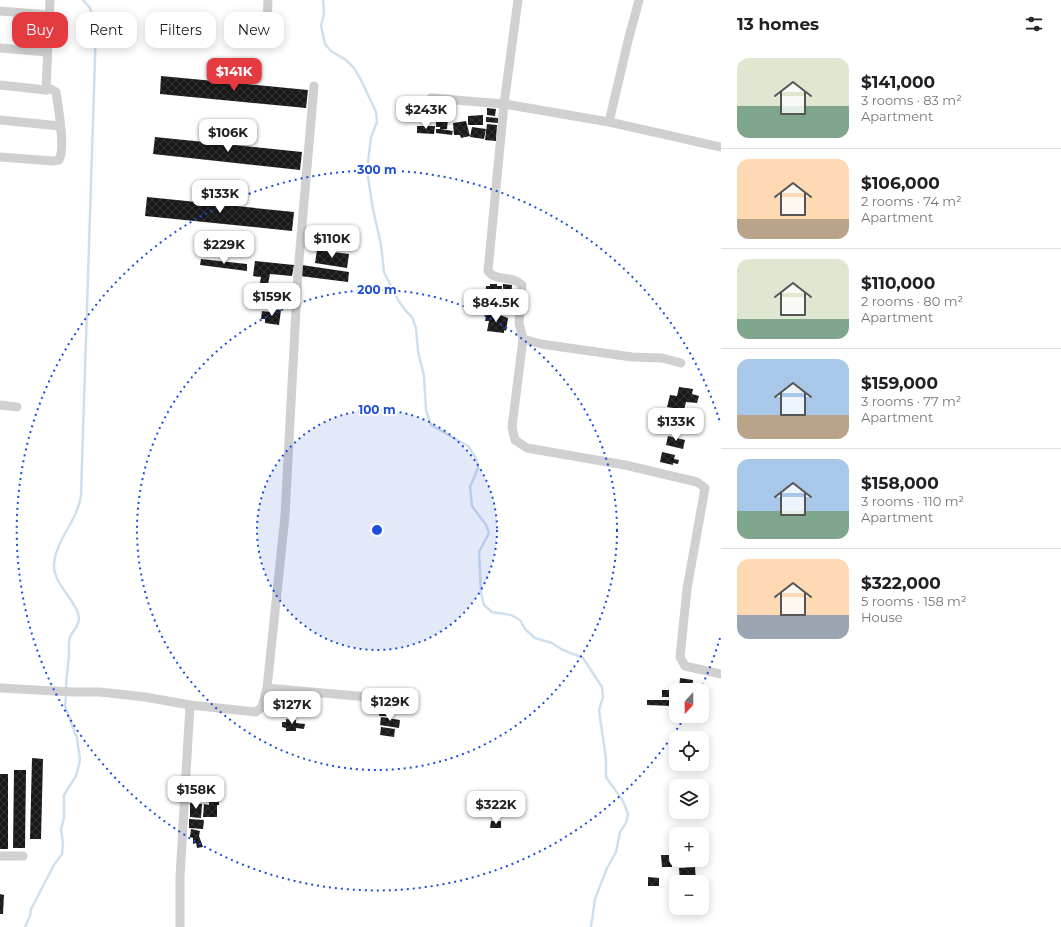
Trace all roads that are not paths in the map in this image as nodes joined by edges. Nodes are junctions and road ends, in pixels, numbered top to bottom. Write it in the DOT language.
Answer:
graph roads {
  1 [pos="50,0"];
  2 [pos="268,0"];
  3 [pos="518,0"];
  4 [pos="639,0"];
  5 [pos="0,11"];
  6 [pos="12,12"];
  7 [pos="49,12"];
  8 [pos="268,12"];
  9 [pos="0,48"];
  10 [pos="47,48"];
  11 [pos="47,52"];
  12 [pos="0,86"];
  13 [pos="314,86"];
  14 [pos="46,90"];
  15 [pos="430,98"];
  16 [pos="504,104"];
  17 [pos="0,120"];
  18 [pos="609,122"];
  19 [pos="60,126"];
  20 [pos="721,147"];
  21 [pos="0,157"];
  22 [pos="523,339"];
  23 [pos="681,363"];
  24 [pos="0,405"];
  25 [pos="17,407"];
  26 [pos="721,674"];
  27 [pos="0,688"];
  28 [pos="267,688"];
  29 [pos="379,698"];
  30 [pos="190,705"];
  31 [pos="0,856"];
  32 [pos="23,856"];
  33 [pos="180,927"];
  1 -- 7 [label="street"];
  2 -- 8 [label="street"];
  3 -- 16 [label="street"];
  4 -- 18 [label="street"];
  5 -- 6 [label="street"];
  9 -- 11 [label="street"];
  10 -- 11 [label="street"];
  11 -- 14 [label="street"];
  12 -- 14 [label="street"];
  13 -- 28 [label="street"];
  14 -- 19 [label="street"];
  15 -- 16 [label="street"];
  16 -- 18 [label="street"];
  16 -- 22 [label="street"];
  17 -- 19 [label="street"];
  18 -- 20 [label="street"];
  19 -- 21 [label="street"];
  22 -- 23 [label="street"];
  22 -- 26 [label="street"];
  24 -- 25 [label="street"];
  27 -- 30 [label="street"];
  28 -- 29 [label="street"];
  28 -- 30 [label="street"];
  30 -- 33 [label="street"];
  31 -- 32 [label="street"];
}
